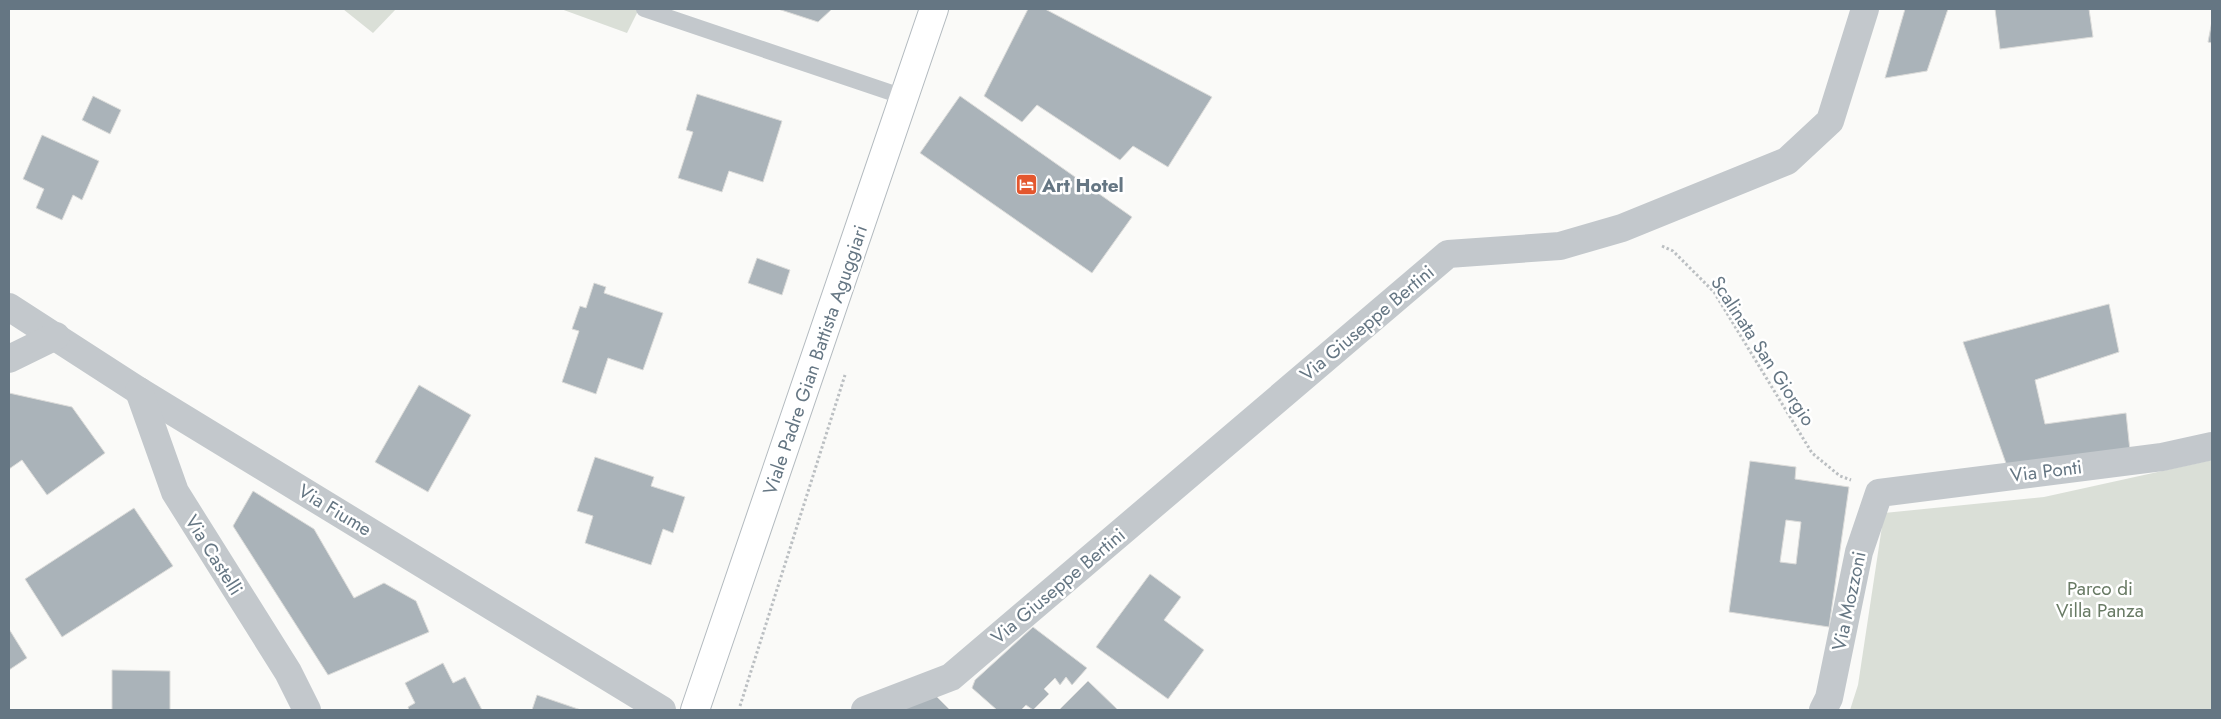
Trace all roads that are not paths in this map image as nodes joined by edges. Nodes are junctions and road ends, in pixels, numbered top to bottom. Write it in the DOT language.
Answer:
graph roads {
  1 [pos="644,9"];
  2 [pos="934,9"];
  3 [pos="1864,9"];
  4 [pos="904,97"];
  5 [pos="9,307"];
  6 [pos="56,336"];
  7 [pos="9,359"];
  8 [pos="139,390"];
  9 [pos="2212,446"];
  10 [pos="1879,493"];
  11 [pos="307,710"];
  12 [pos="662,710"];
  13 [pos="695,710"];
  14 [pos="866,710"];
  15 [pos="1824,710"];
  1 -- 4 [label="lane"];
  2 -- 4 [label="main road, Viale Padre Gian Battista Aguggiari"];
  3 -- 14 [label="street, Via Giuseppe Bertini"];
  4 -- 13 [label="main road, Viale Padre Gian Battista Aguggiari"];
  5 -- 6 [label="street, Via Fiume"];
  6 -- 7 [label="street"];
  6 -- 8 [label="street, Via Fiume"];
  8 -- 11 [label="street, Via Castelli"];
  8 -- 12 [label="street, Via Fiume"];
  9 -- 10 [label="street, Via Ponti"];
  10 -- 15 [label="street, Via Mozzoni"];
}
